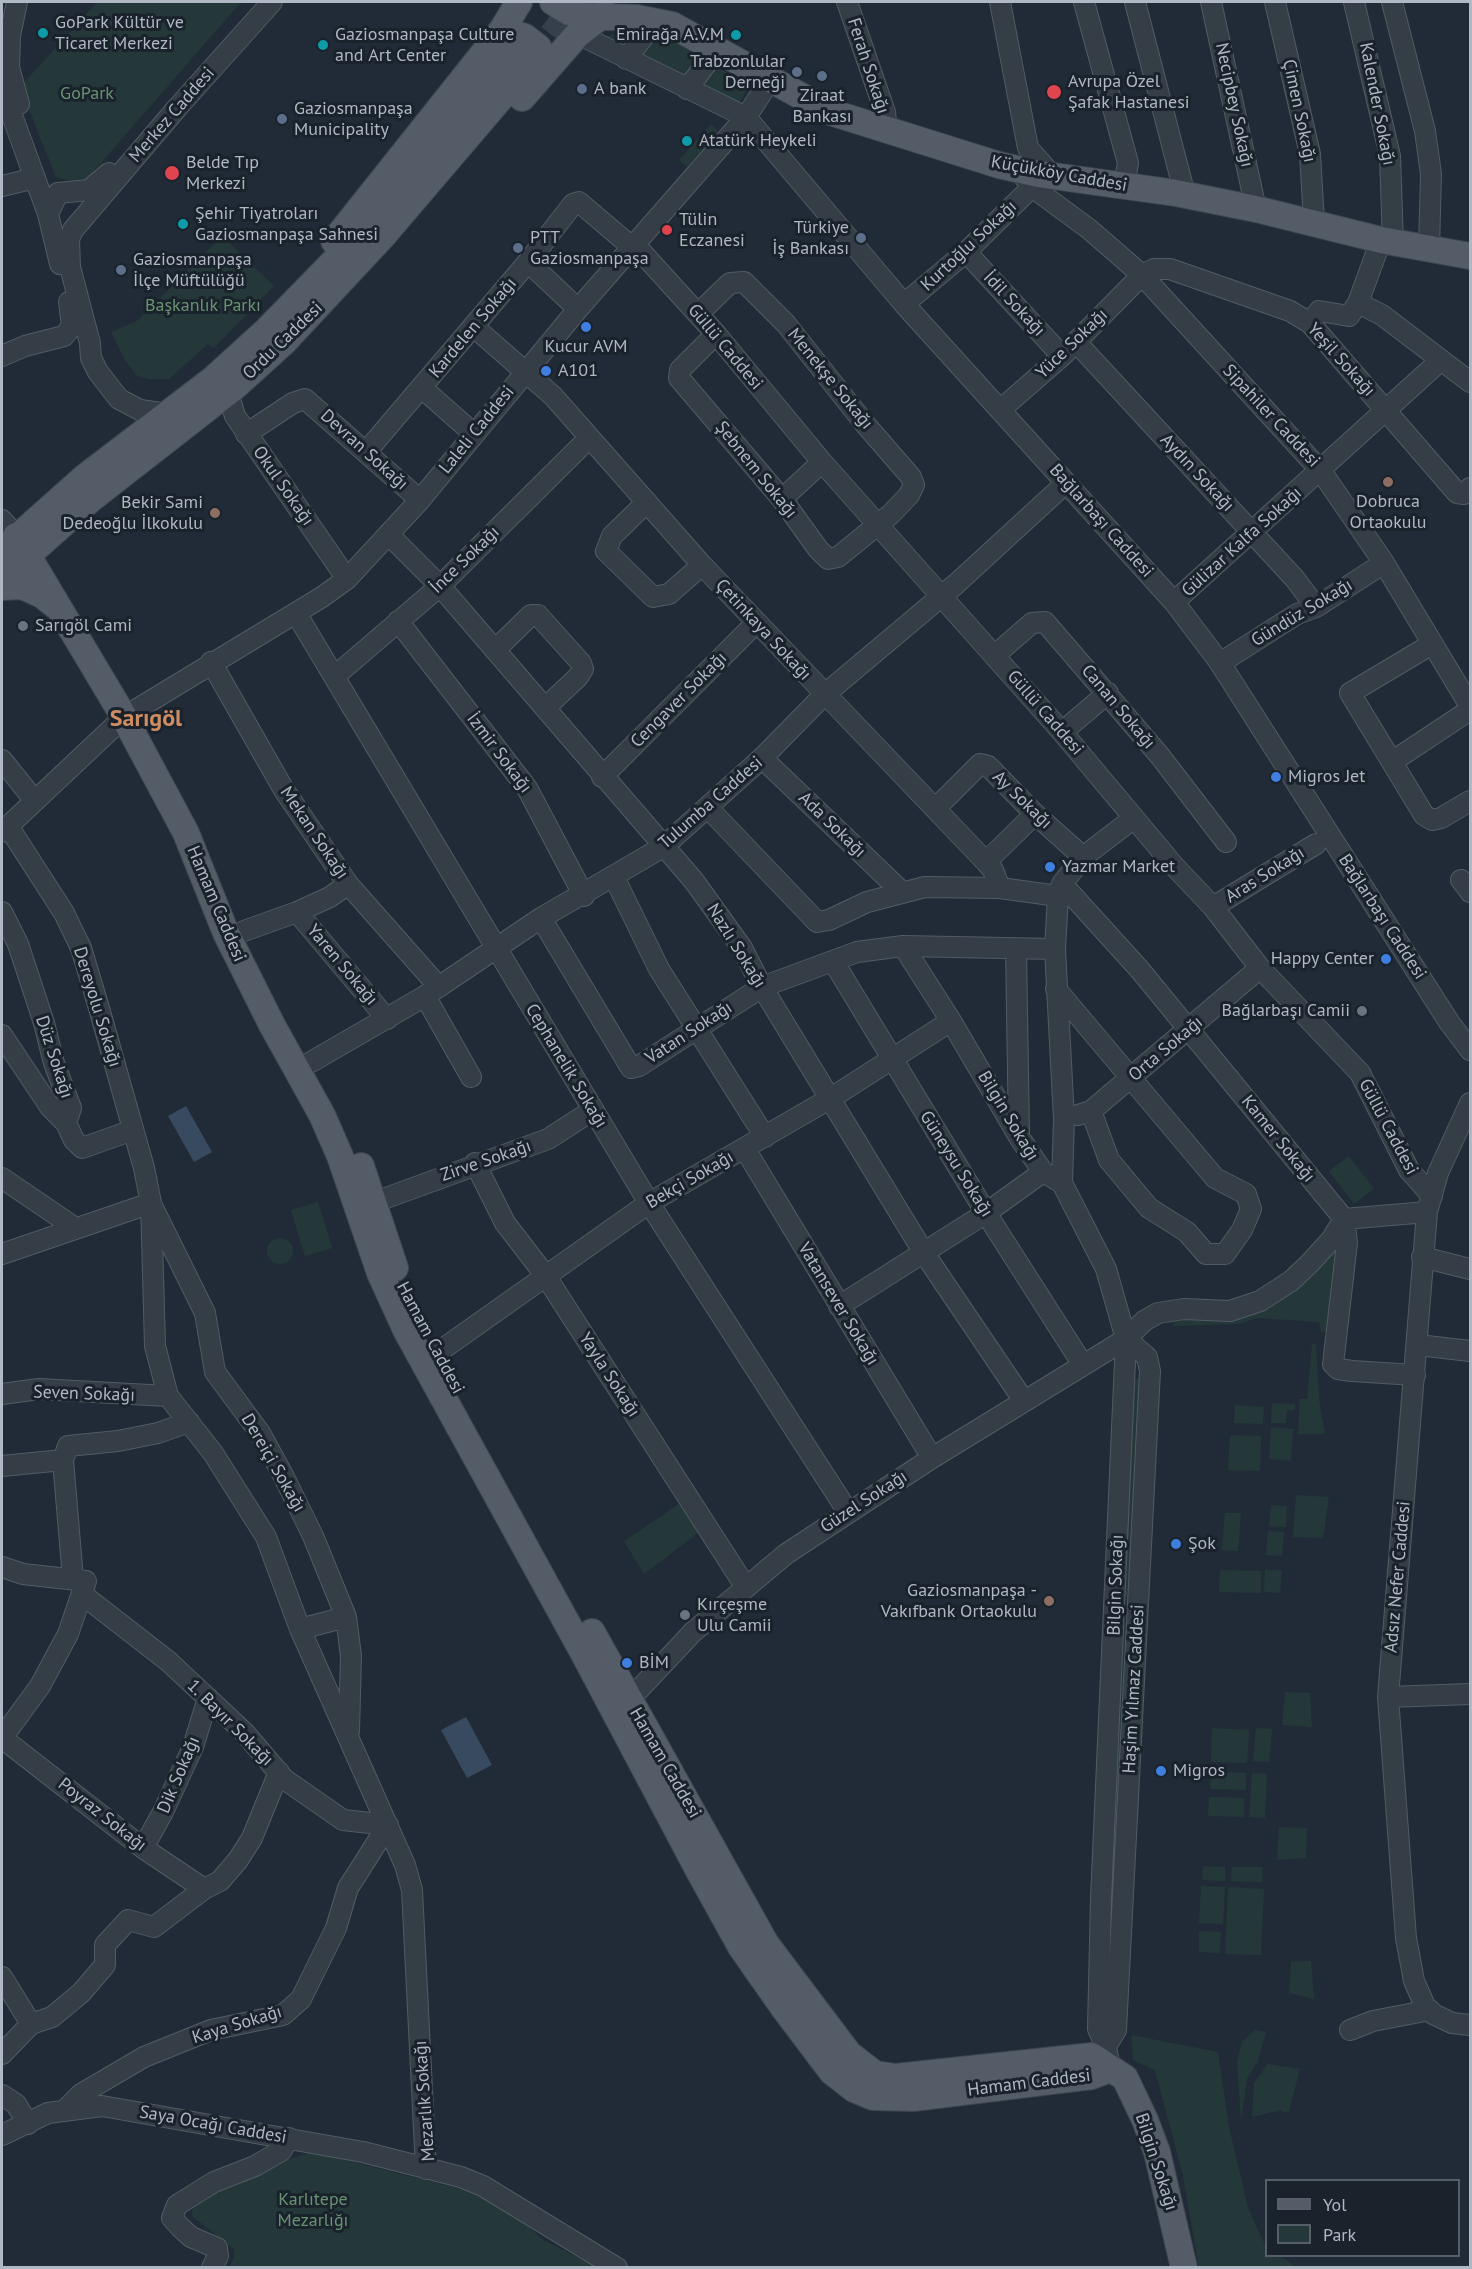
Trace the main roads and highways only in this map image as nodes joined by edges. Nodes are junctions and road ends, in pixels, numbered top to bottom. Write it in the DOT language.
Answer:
graph roads {
  1 [pos="519,2"];
  2 [pos="553,2"];
  3 [pos="624,2"];
  4 [pos="592,28"];
  5 [pos="502,30"];
  6 [pos="529,64"];
  7 [pos="1470,256"];
  8 [pos="305,307"];
  9 [pos="12,540"];
  10 [pos="2,578"];
  11 [pos="2,586"];
  12 [pos="59,608"];
  13 [pos="186,833"];
  14 [pos="304,1066"];
  15 [pos="429,1356"];
  16 [pos="1108,2058"];
  17 [pos="1184,2268"];
  1 -- 5 [label="main road"];
  2 -- 4 [label="main road, Küçükköy Caddesi"];
  3 -- 4 [label="main road, Ordu Caddesi"];
  4 -- 6 [label="main road, Ordu Caddesi"];
  4 -- 7 [label="main road, Küçükköy Caddesi"];
  5 -- 6 [label="main road"];
  5 -- 8 [label="main road"];
  6 -- 8 [label="main road, Ordu Caddesi"];
  8 -- 9 [label="main road, Ordu Caddesi"];
  8 -- 9 [label="main road, Ordu Caddesi"];
  9 -- 10 [label="main road, Ordu Caddesi"];
  9 -- 12 [label="main road, Hamam Caddesi"];
  11 -- 12 [label="main road"];
  12 -- 13 [label="main road, Hamam Caddesi"];
  13 -- 14 [label="main road, Hamam Caddesi"];
  13 -- 14 [label="main road, Hamam Caddesi"];
  14 -- 15 [label="main road, Hamam Caddesi"];
  14 -- 15 [label="main road, Hamam Caddesi"];
  15 -- 16 [label="main road, Hamam Caddesi"];
  16 -- 17 [label="main road, Bilgin Sokağı"];
}
